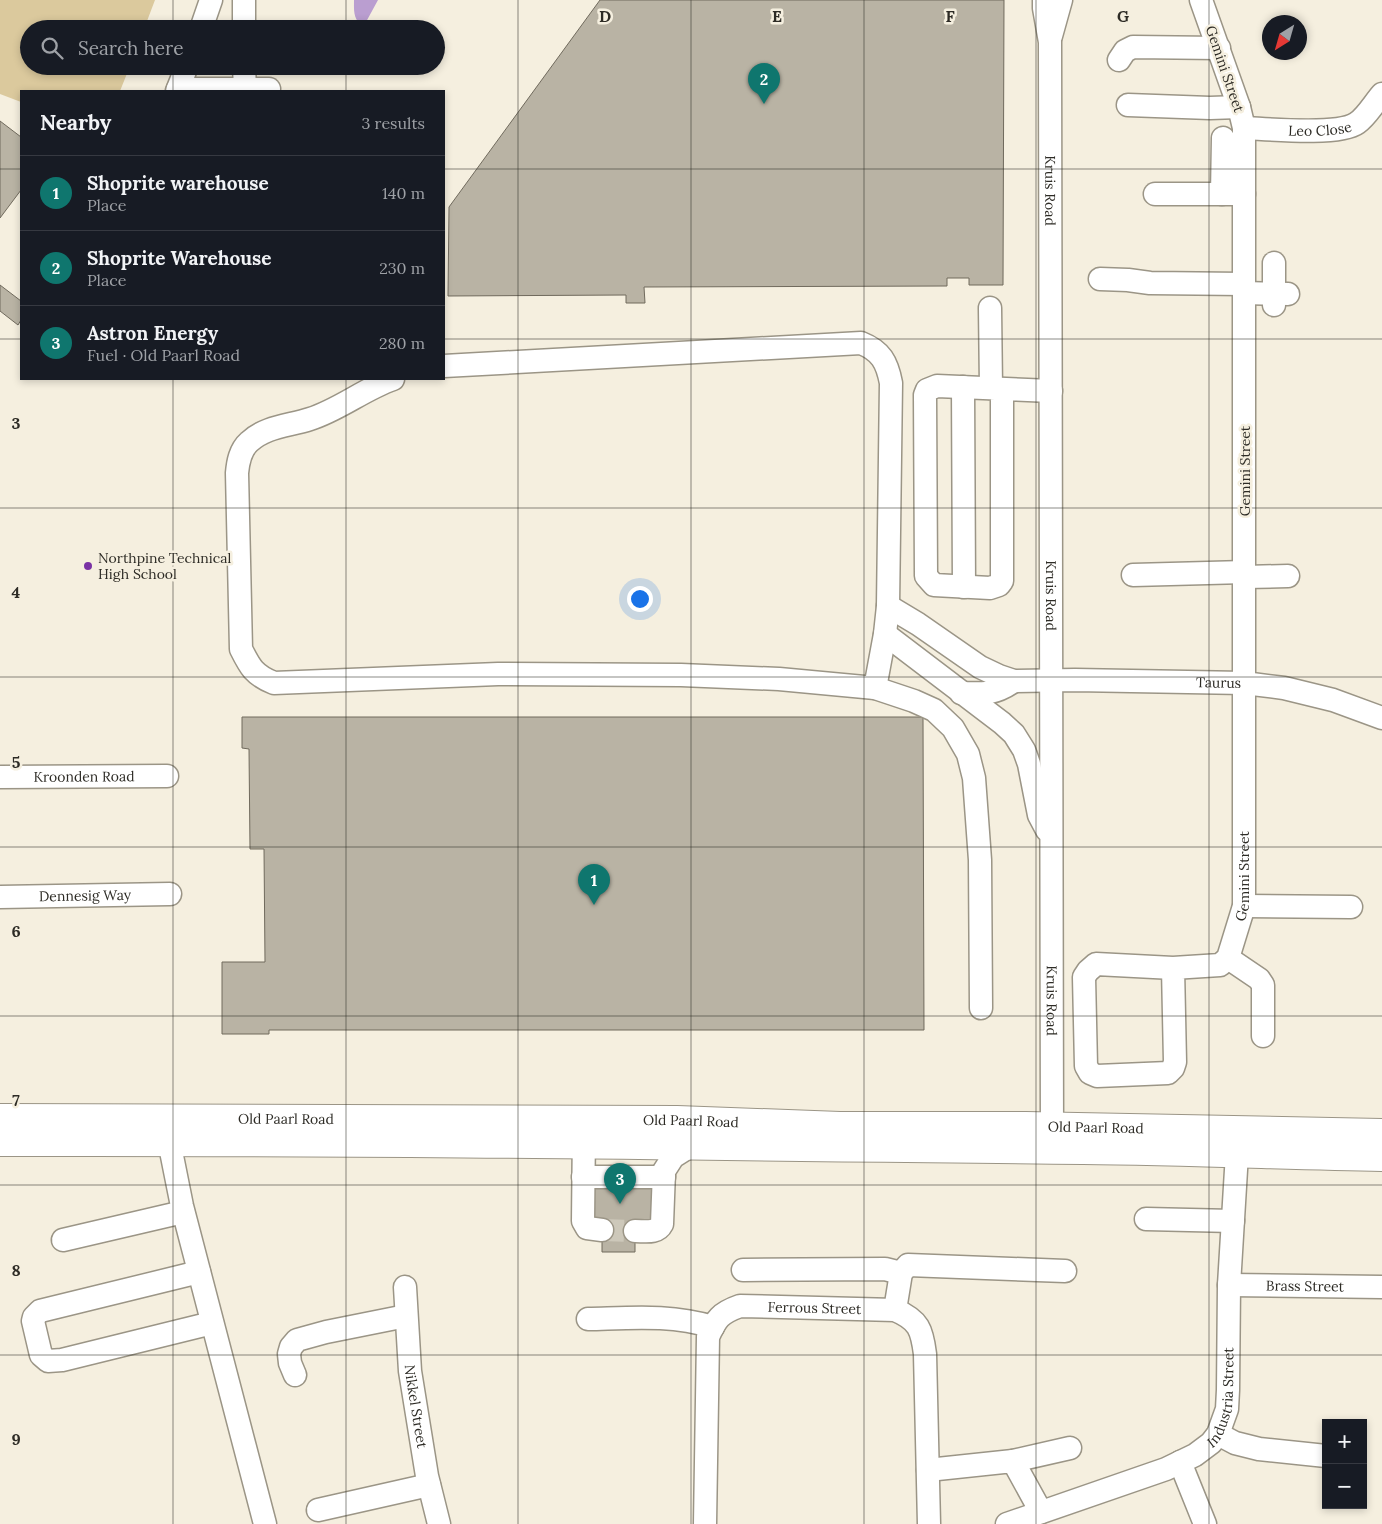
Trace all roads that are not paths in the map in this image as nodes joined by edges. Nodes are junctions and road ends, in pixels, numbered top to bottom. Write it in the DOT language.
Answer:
graph roads {
  1 [pos="212,0"];
  2 [pos="244,0"];
  3 [pos="1044,0"];
  4 [pos="1061,0"];
  5 [pos="1201,0"];
  6 [pos="204,20"];
  7 [pos="244,20"];
  8 [pos="1050,42"];
  9 [pos="1219,48"];
  10 [pos="1119,60"];
  11 [pos="184,75"];
  12 [pos="244,75"];
  13 [pos="178,90"];
  14 [pos="245,90"];
  15 [pos="270,90"];
  16 [pos="1382,94"];
  17 [pos="1128,105"];
  18 [pos="1239,107"];
  19 [pos="1244,128"];
  20 [pos="1223,138"];
  21 [pos="1155,194"];
  22 [pos="1222,194"];
  23 [pos="1244,194"];
  24 [pos="1274,263"];
  25 [pos="1100,279"];
  26 [pos="1244,288"];
  27 [pos="990,308"];
  28 [pos="445,366"];
  29 [pos="390,380"];
  30 [pos="963,387"];
  31 [pos="997,388"];
  32 [pos="1051,391"];
  33 [pos="1245,574"];
  34 [pos="1133,575"];
  35 [pos="1288,576"];
  36 [pos="964,587"];
  37 [pos="888,606"];
  38 [pos="886,634"];
  39 [pos="1014,680"];
  40 [pos="1052,680"];
  41 [pos="1244,683"];
  42 [pos="875,688"];
  43 [pos="961,693"];
  44 [pos="1382,718"];
  45 [pos="0,776"];
  46 [pos="167,776"];
  47 [pos="1052,842"];
  48 [pos="170,894"];
  49 [pos="0,897"];
  50 [pos="1244,906"];
  51 [pos="1351,907"];
  52 [pos="1230,953"];
  53 [pos="1173,968"];
  54 [pos="981,1008"];
  55 [pos="1263,1036"];
  56 [pos="0,1118"];
  57 [pos="169,1129"];
  58 [pos="584,1132"];
  59 [pos="1382,1133"];
  60 [pos="1052,1138"];
  61 [pos="0,1142"];
  62 [pos="1238,1142"];
  63 [pos="692,1146"];
  64 [pos="1382,1157"];
  65 [pos="584,1177"];
  66 [pos="664,1177"];
  67 [pos="184,1212"];
  68 [pos="1146,1219"];
  69 [pos="1233,1221"];
  70 [pos="602,1230"];
  71 [pos="635,1231"];
  72 [pos="63,1240"];
  73 [pos="743,1270"];
  74 [pos="1065,1271"];
  75 [pos="199,1272"];
  76 [pos="901,1273"];
  77 [pos="1229,1285"];
  78 [pos="405,1287"];
  79 [pos="1382,1287"];
  80 [pos="895,1310"];
  81 [pos="406,1316"];
  82 [pos="588,1319"];
  83 [pos="212,1323"];
  84 [pos="713,1327"];
  85 [pos="295,1375"];
  86 [pos="1218,1434"];
  87 [pos="1070,1448"];
  88 [pos="1322,1456"];
  89 [pos="1014,1461"];
  90 [pos="1180,1462"];
  91 [pos="928,1470"];
  92 [pos="430,1485"];
  93 [pos="318,1510"];
  94 [pos="1041,1512"];
  95 [pos="265,1524"];
  96 [pos="439,1524"];
  97 [pos="705,1524"];
  98 [pos="929,1524"];
  99 [pos="1007,1524"];
  100 [pos="1205,1524"];
  1 -- 6 [label="street"];
  2 -- 7 [label="street"];
  3 -- 8 [label="street, Kruis Road"];
  4 -- 8 [label="street, Kruis Road"];
  5 -- 9 [label="street, Gemini Street"];
  8 -- 32 [label="street, Kruis Road"];
  9 -- 10 [label="street"];
  9 -- 18 [label="street, Gemini Street"];
  11 -- 13 [label="street"];
  12 -- 14 [label="street"];
  13 -- 14 [label="street"];
  14 -- 15 [label="street"];
  16 -- 19 [label="street, Leo Close"];
  17 -- 18 [label="street"];
  18 -- 19 [label="street, Gemini Street"];
  19 -- 23 [label="street, Gemini Street"];
  20 -- 22 [label="street"];
  21 -- 22 [label="street"];
  22 -- 23 [label="street"];
  23 -- 26 [label="street, Gemini Street"];
  24 -- 26 [label="street"];
  25 -- 26 [label="street"];
  26 -- 33 [label="street, Gemini Street"];
  27 -- 31 [label="street"];
  28 -- 37 [label="street"];
  29 -- 42 [label="street"];
  30 -- 31 [label="street"];
  30 -- 36 [label="street"];
  30 -- 36 [label="street"];
  31 -- 32 [label="street"];
  31 -- 36 [label="street"];
  32 -- 40 [label="street, Kruis Road"];
  33 -- 34 [label="street"];
  33 -- 35 [label="street"];
  33 -- 41 [label="street, Gemini Street"];
  37 -- 38 [label="street"];
  37 -- 39 [label="street"];
  38 -- 42 [label="street"];
  38 -- 43 [label="street"];
  39 -- 40 [label="street, Taurus"];
  39 -- 43 [label="street"];
  40 -- 41 [label="street, Taurus"];
  40 -- 47 [label="street, Kruis Road"];
  41 -- 44 [label="street, Taurus"];
  41 -- 50 [label="street, Gemini Street"];
  42 -- 54 [label="street"];
  43 -- 47 [label="street"];
  45 -- 46 [label="street, Kroonden Road"];
  47 -- 60 [label="street, Kruis Road"];
  48 -- 49 [label="street, Dennesig Way"];
  50 -- 51 [label="street"];
  50 -- 52 [label="street, Gemini Street"];
  52 -- 53 [label="street"];
  52 -- 55 [label="street"];
  53 -- 53 [label="street"];
  56 -- 57 [label="main road, Old Paarl Road"];
  57 -- 58 [label="main road, Old Paarl Road"];
  57 -- 61 [label="main road, Old Paarl Road"];
  57 -- 67 [label="street"];
  58 -- 60 [label="main road, Old Paarl Road"];
  58 -- 63 [label="main road, Old Paarl Road"];
  58 -- 65 [label="street"];
  59 -- 62 [label="main road, Old Paarl Road"];
  60 -- 62 [label="main road, Old Paarl Road"];
  60 -- 63 [label="main road, Old Paarl Road"];
  62 -- 64 [label="main road, Old Paarl Road"];
  62 -- 69 [label="street, Industria Street"];
  63 -- 66 [label="street"];
  65 -- 66 [label="street"];
  65 -- 70 [label="street"];
  66 -- 71 [label="street"];
  67 -- 72 [label="street"];
  67 -- 75 [label="street"];
  68 -- 69 [label="street"];
  69 -- 77 [label="street, Industria Street"];
  73 -- 76 [label="street"];
  74 -- 76 [label="street"];
  75 -- 83 [label="street"];
  75 -- 83 [label="street"];
  76 -- 80 [label="street"];
  77 -- 79 [label="street, Brass Street"];
  77 -- 86 [label="street, Industria Street"];
  78 -- 81 [label="street, Nikkel Street"];
  80 -- 84 [label="street, Ferrous Street"];
  80 -- 91 [label="street"];
  81 -- 85 [label="street"];
  81 -- 92 [label="street, Nikkel Street"];
  82 -- 84 [label="street"];
  83 -- 95 [label="street"];
  84 -- 97 [label="street"];
  86 -- 88 [label="street"];
  86 -- 90 [label="street, Industria Street"];
  87 -- 89 [label="street"];
  89 -- 91 [label="street"];
  89 -- 94 [label="street"];
  90 -- 94 [label="street, Industria Street"];
  90 -- 100 [label="street"];
  91 -- 98 [label="street"];
  92 -- 93 [label="street"];
  92 -- 96 [label="street, Nikkel Street"];
  94 -- 99 [label="street, Industria Street"];
}
